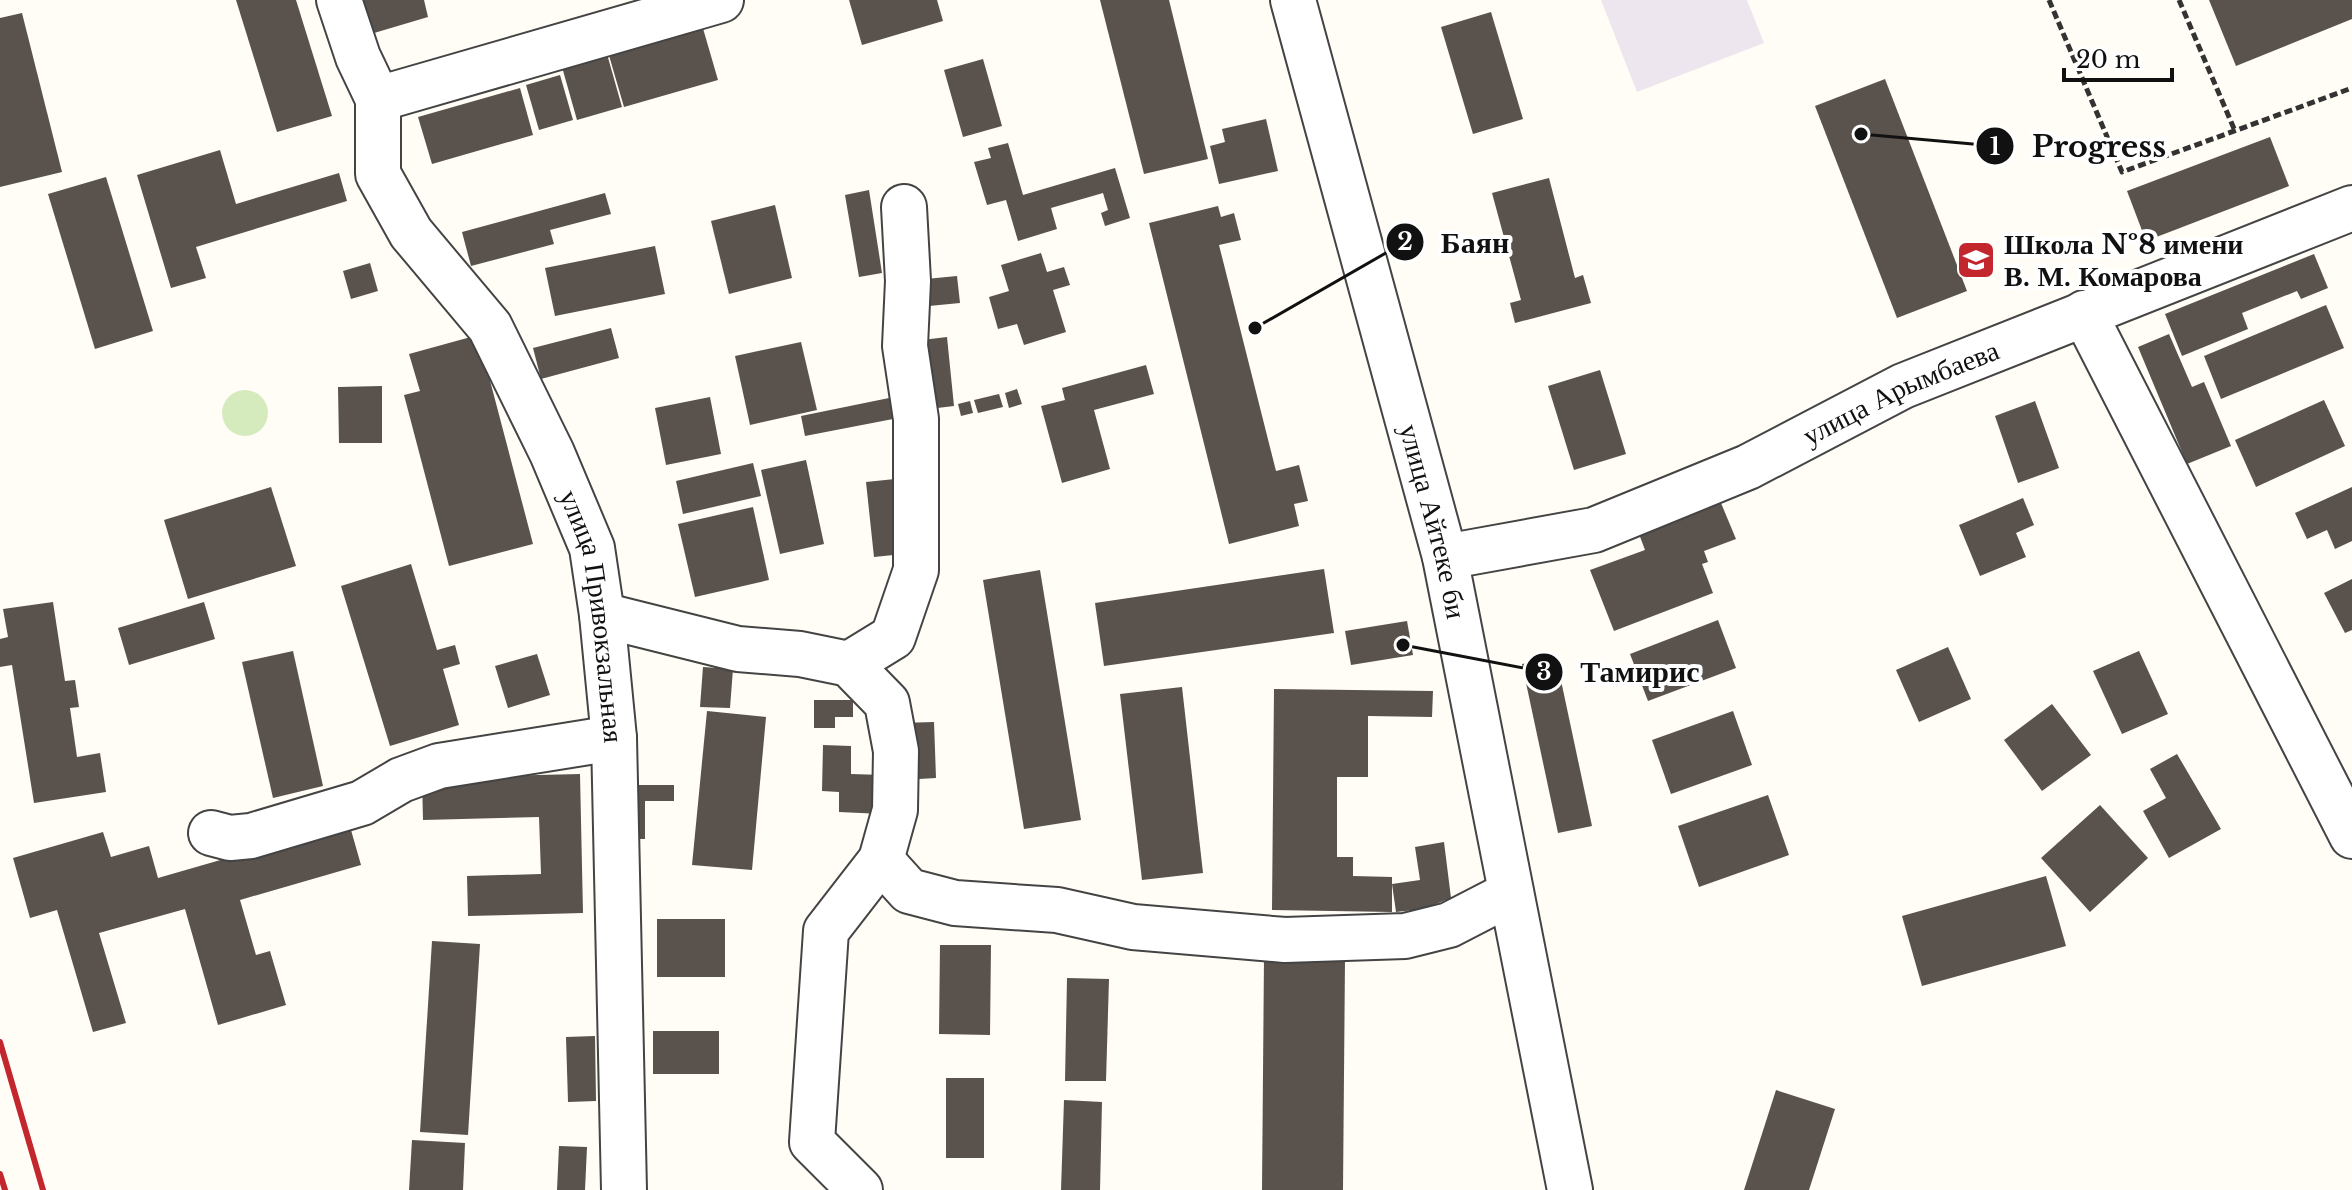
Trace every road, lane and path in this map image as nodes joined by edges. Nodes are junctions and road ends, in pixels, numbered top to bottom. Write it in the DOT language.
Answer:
graph roads {
  1 [pos="339,0"];
  2 [pos="721,0"];
  3 [pos="1293,0"];
  4 [pos="2049,0"];
  5 [pos="2179,0"];
  6 [pos="2352,88"];
  7 [pos="378,99"];
  8 [pos="2235,131"];
  9 [pos="904,207"];
  10 [pos="2352,208"];
  11 [pos="2084,313"];
  12 [pos="1445,557"];
  13 [pos="602,615"];
  14 [pos="849,664"];
  15 [pos="614,738"];
  16 [pos="211,833"];
  17 [pos="2352,836"];
  18 [pos="881,860"];
  19 [pos="1511,893"];
  20 [pos="624,1190"];
  21 [pos="860,1190"];
  22 [pos="1570,1190"];
  1 -- 7 [label="street, улица Привокзальная"];
  2 -- 7 [label="street"];
  3 -- 12 [label="street, улица Айтеке би"];
  4 -- 8 [label="path"];
  5 -- 8 [label="path"];
  6 -- 8 [label="path"];
  7 -- 13 [label="street, улица Привокзальная"];
  9 -- 14 [label="street"];
  10 -- 11 [label="street, улица Арымбаева"];
  11 -- 12 [label="street, улица Арымбаева"];
  11 -- 17 [label="street"];
  12 -- 19 [label="street, улица Айтеке би"];
  13 -- 14 [label="street"];
  13 -- 15 [label="street, улица Привокзальная"];
  14 -- 18 [label="street"];
  15 -- 16 [label="street"];
  15 -- 20 [label="street, улица Привокзальная"];
  18 -- 19 [label="street"];
  18 -- 21 [label="street"];
  19 -- 22 [label="street, улица Айтеке би"];
}
